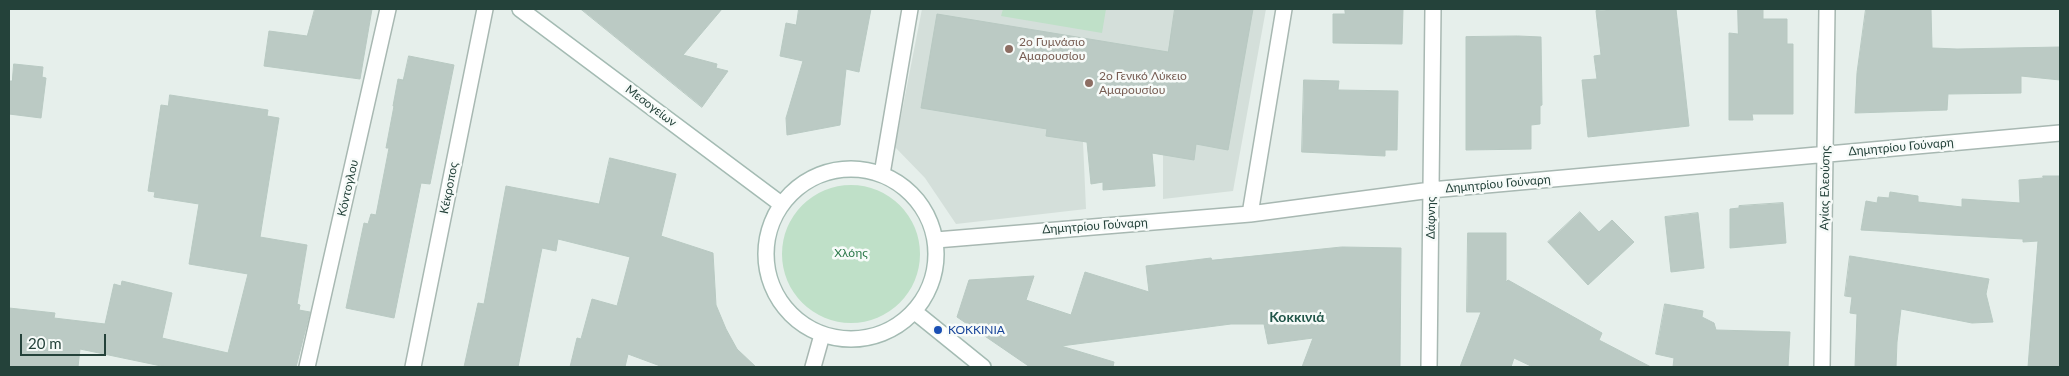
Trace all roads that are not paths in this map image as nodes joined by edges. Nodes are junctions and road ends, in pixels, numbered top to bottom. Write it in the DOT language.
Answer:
graph roads {
  1 [pos="388,9"];
  2 [pos="485,9"];
  3 [pos="520,9"];
  4 [pos="910,9"];
  5 [pos="1284,9"];
  6 [pos="1433,9"];
  7 [pos="1828,9"];
  8 [pos="2060,133"];
  9 [pos="1825,153"];
  10 [pos="882,174"];
  11 [pos="1431,190"];
  12 [pos="781,204"];
  13 [pos="1250,214"];
  14 [pos="936,240"];
  15 [pos="915,312"];
  16 [pos="822,335"];
  17 [pos="307,367"];
  18 [pos="413,367"];
  19 [pos="813,367"];
  20 [pos="983,367"];
  21 [pos="1429,367"];
  22 [pos="1822,367"];
  1 -- 17 [label="street, Κόντογλου"];
  2 -- 18 [label="street, Κέκροπος"];
  3 -- 12 [label="street, Μεσογείων"];
  4 -- 10 [label="street"];
  5 -- 13 [label="street"];
  6 -- 11 [label="street, Δάφνης"];
  7 -- 9 [label="street, Αγίας Ελεούσης"];
  8 -- 9 [label="street, Δημητρίου Γούναρη"];
  9 -- 11 [label="street, Δημητρίου Γούναρη"];
  9 -- 22 [label="street, Αγίας Ελεούσης"];
  10 -- 12 [label="street"];
  10 -- 14 [label="street"];
  11 -- 13 [label="street, Δημητρίου Γούναρη"];
  11 -- 21 [label="street, Δάφνης"];
  12 -- 16 [label="street"];
  13 -- 14 [label="street, Δημητρίου Γούναρη"];
  14 -- 15 [label="street"];
  15 -- 16 [label="street"];
  15 -- 20 [label="street"];
  16 -- 19 [label="street"];
}
